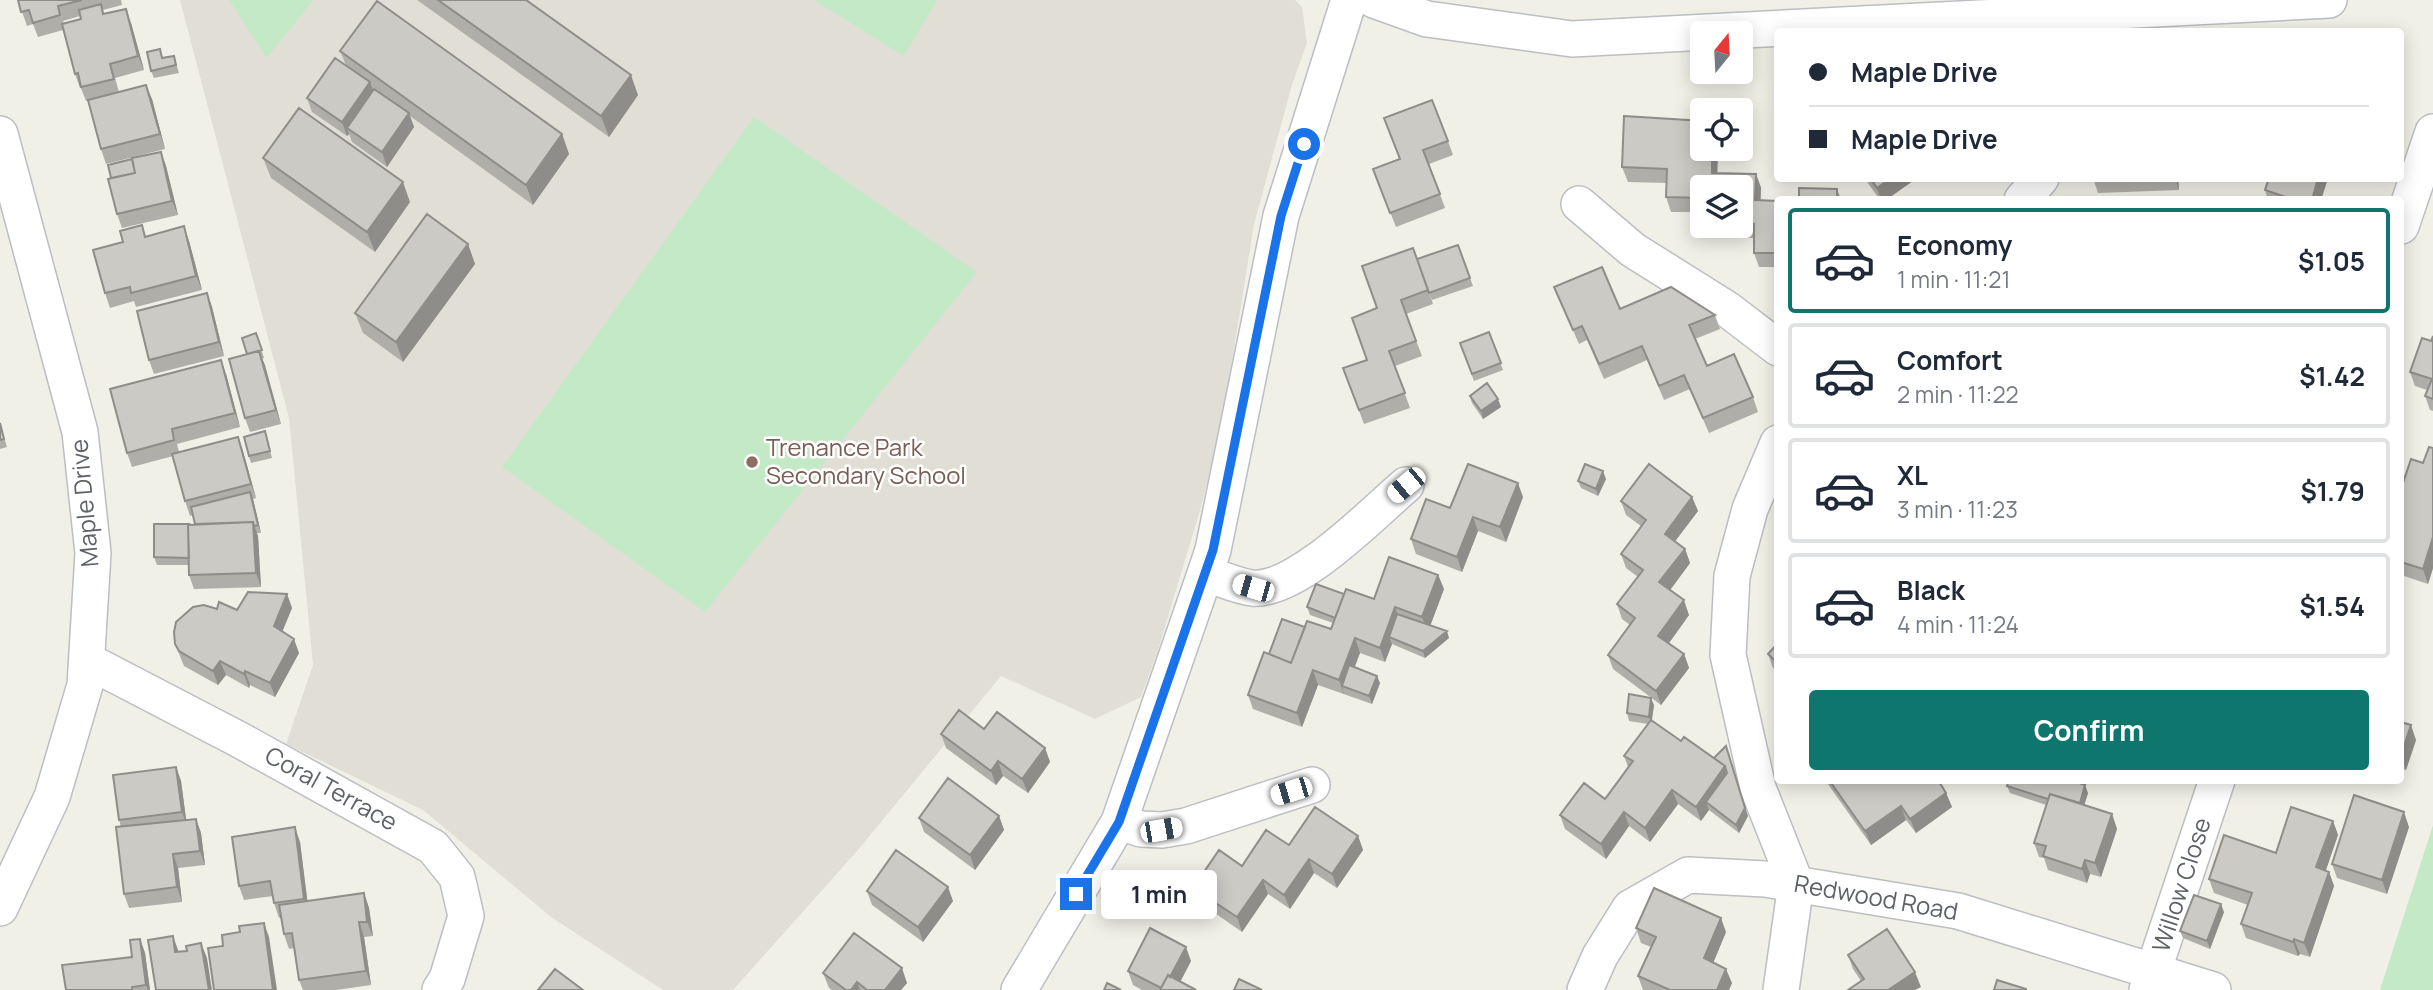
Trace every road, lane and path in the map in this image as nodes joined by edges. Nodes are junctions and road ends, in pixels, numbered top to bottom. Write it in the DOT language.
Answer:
graph roads {
  1 [pos="1349,0"];
  2 [pos="1374,0"];
  3 [pos="2329,0"];
  4 [pos="1786,28"];
  5 [pos="1774,29"];
  6 [pos="2433,132"];
  7 [pos="0,134"];
  8 [pos="2038,182"];
  9 [pos="2025,196"];
  10 [pos="1579,204"];
  11 [pos="2404,217"];
  12 [pos="1774,345"];
  13 [pos="1774,452"];
  14 [pos="1406,485"];
  15 [pos="1206,574"];
  16 [pos="88,661"];
  17 [pos="1768,784"];
  18 [pos="2216,784"];
  19 [pos="1312,785"];
  20 [pos="1119,822"];
  21 [pos="1796,884"];
  22 [pos="0,908"];
  23 [pos="2150,981"];
  24 [pos="440,990"];
  25 [pos="1019,990"];
  26 [pos="1585,990"];
  27 [pos="1782,990"];
  28 [pos="2213,990"];
  1 -- 15 [label="street"];
  2 -- 5 [label="street"];
  3 -- 4 [label="street"];
  6 -- 11 [label="street"];
  7 -- 16 [label="street, Maple Drive"];
  8 -- 9 [label="street"];
  10 -- 12 [label="street"];
  13 -- 17 [label="street"];
  14 -- 15 [label="street"];
  15 -- 20 [label="street"];
  16 -- 22 [label="street, Maple Drive"];
  16 -- 24 [label="street, Coral Terrace"];
  17 -- 21 [label="street"];
  18 -- 23 [label="street, Willow Close"];
  19 -- 20 [label="street"];
  20 -- 25 [label="street"];
  21 -- 23 [label="street, Redwood Road"];
  21 -- 26 [label="street, Redwood Road"];
  21 -- 27 [label="street"];
  23 -- 28 [label="street, Redwood Road"];
}
